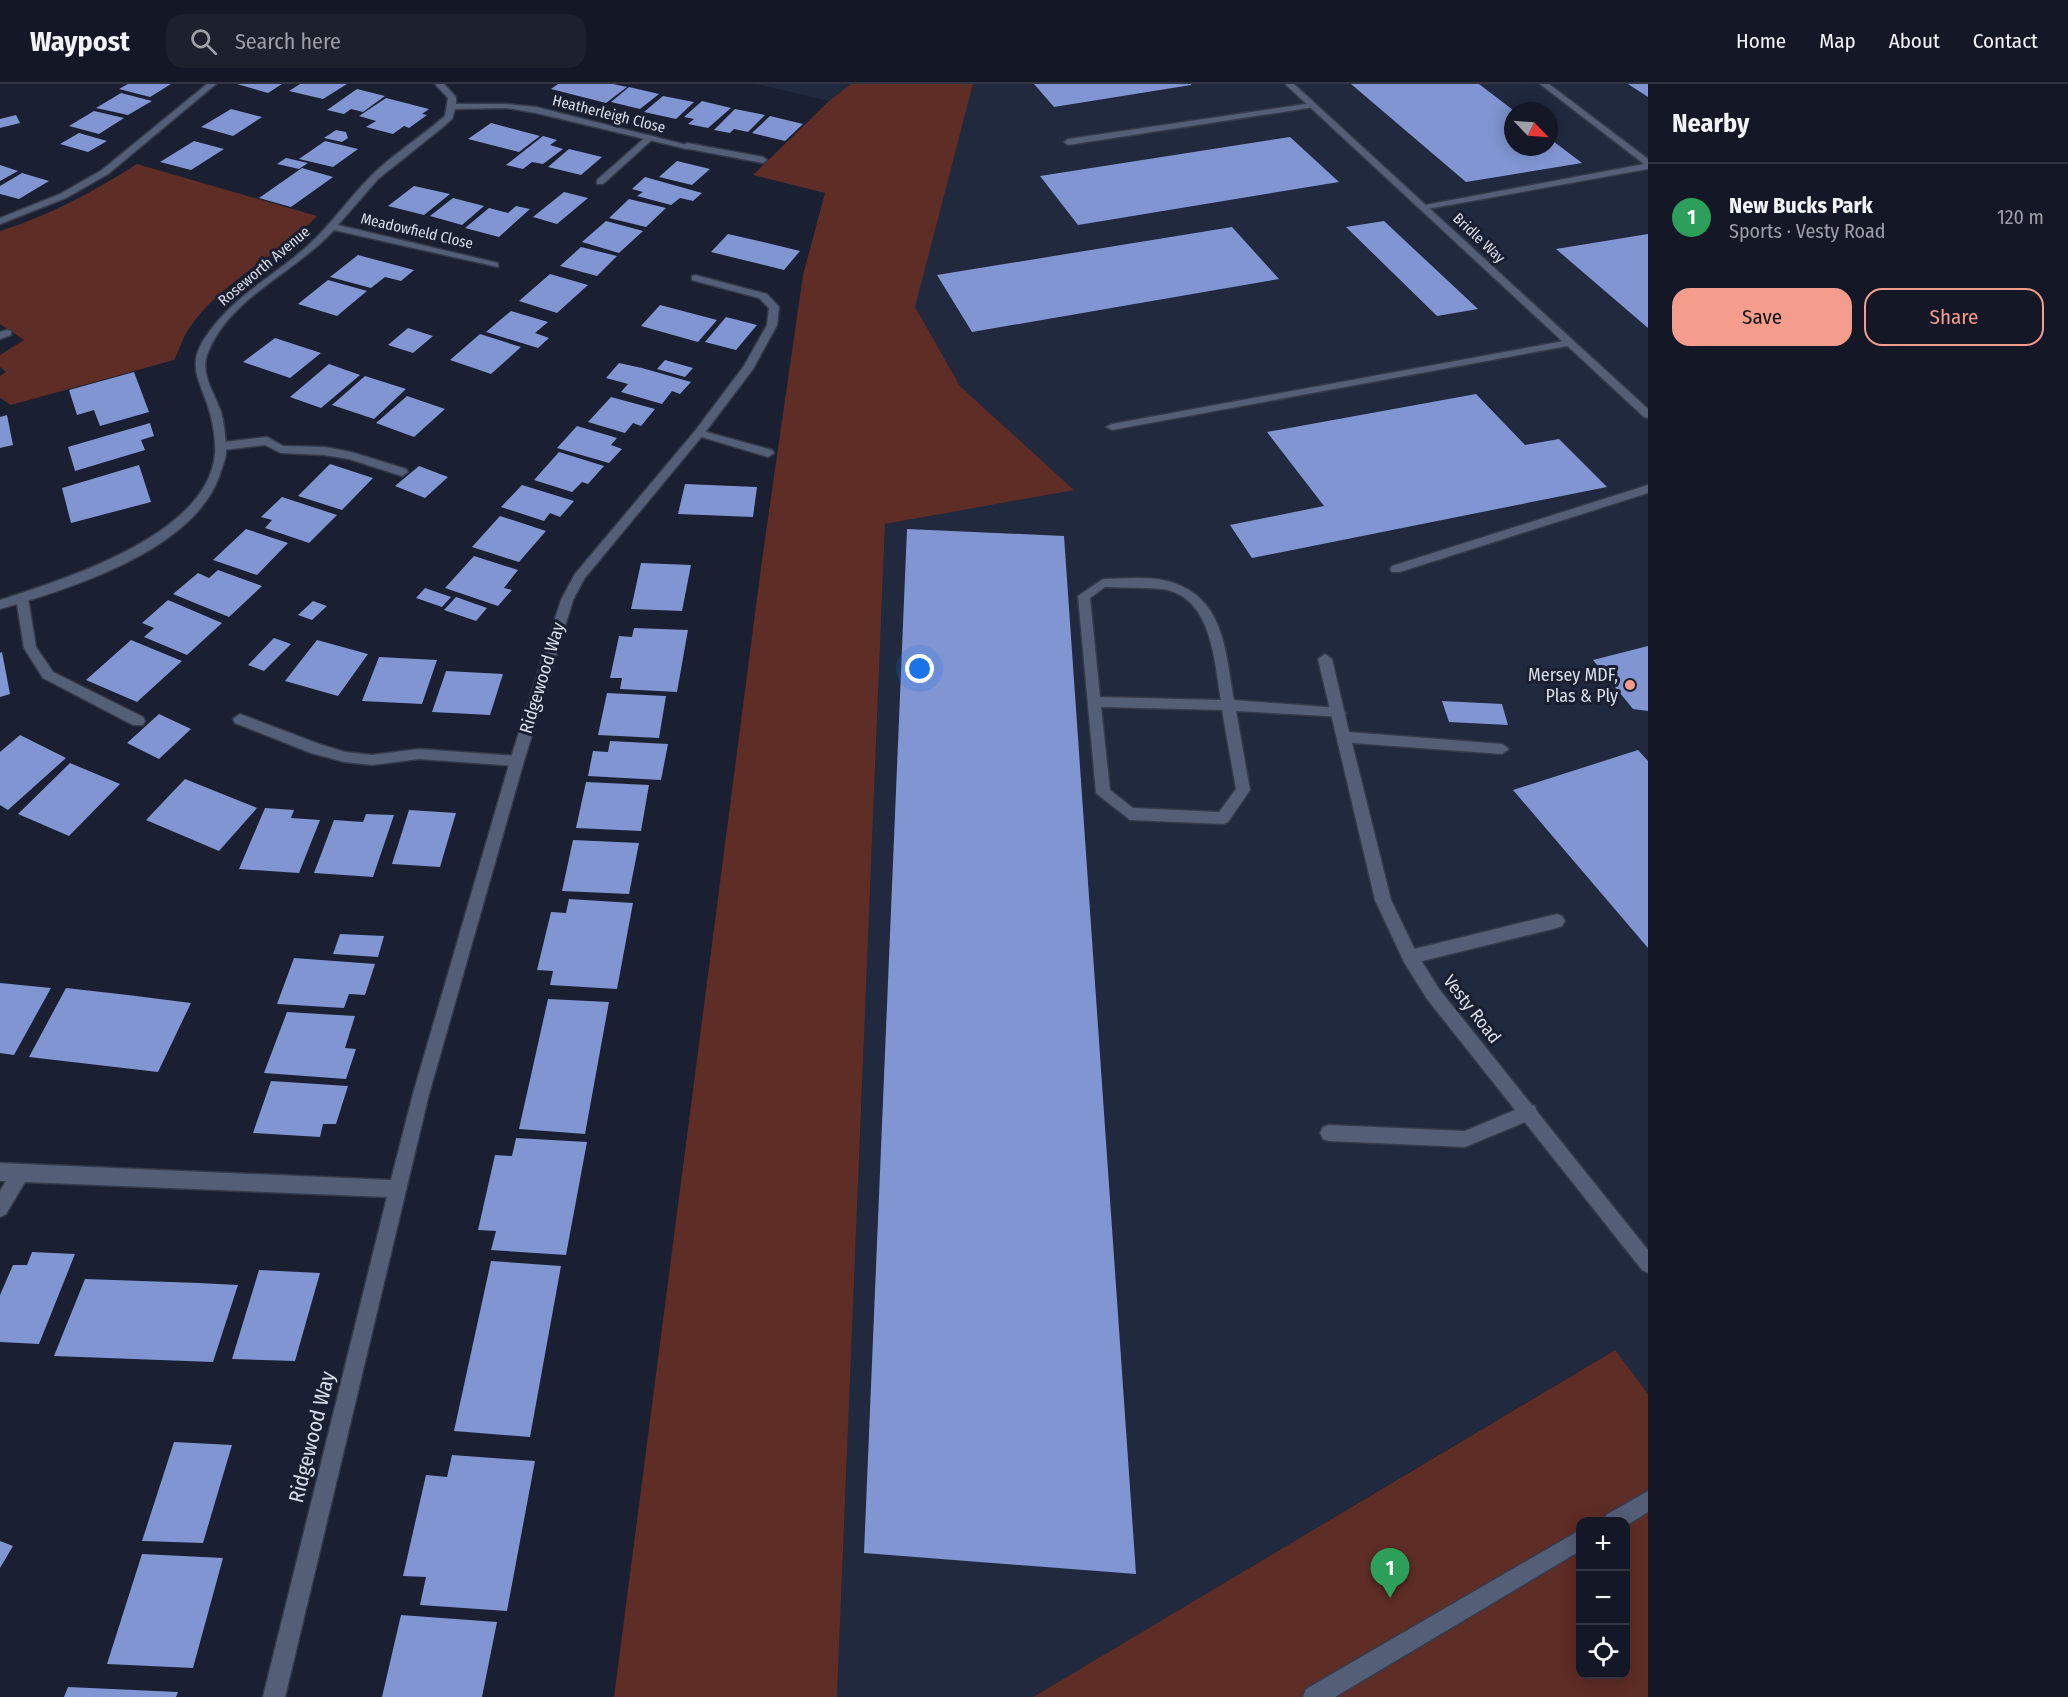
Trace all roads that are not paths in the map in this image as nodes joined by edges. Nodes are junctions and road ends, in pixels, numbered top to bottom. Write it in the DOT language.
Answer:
graph roads {
  1 [pos="212,84"];
  2 [pos="439,84"];
  3 [pos="1289,84"];
  4 [pos="1544,84"];
  5 [pos="1312,105"];
  6 [pos="452,107"];
  7 [pos="651,137"];
  8 [pos="1068,142"];
  9 [pos="763,160"];
  10 [pos="1648,165"];
  11 [pos="600,182"];
  12 [pos="1425,208"];
  13 [pos="0,221"];
  14 [pos="333,227"];
  15 [pos="495,265"];
  16 [pos="694,278"];
  17 [pos="1569,343"];
  18 [pos="1648,415"];
  19 [pos="1112,427"];
  20 [pos="699,433"];
  21 [pos="224,446"];
  22 [pos="768,453"];
  23 [pos="402,472"];
  24 [pos="1648,489"];
  25 [pos="1396,569"];
  26 [pos="22,598"];
  27 [pos="0,605"];
  28 [pos="1325,659"];
  29 [pos="1094,702"];
  30 [pos="1227,705"];
  31 [pos="1339,713"];
  32 [pos="240,719"];
  33 [pos="138,721"];
  34 [pos="1344,737"];
  35 [pos="1502,749"];
  36 [pos="517,761"];
  37 [pos="1557,921"];
  38 [pos="1410,957"];
  39 [pos="1529,1112"];
  40 [pos="1329,1133"];
  41 [pos="0,1172"];
  42 [pos="19,1175"];
  43 [pos="397,1189"];
  44 [pos="0,1208"];
  45 [pos="1648,1264"];
  46 [pos="1648,1501"];
  47 [pos="1620,1517"];
  48 [pos="1576,1543"];
  49 [pos="274,1697"];
  50 [pos="1314,1697"];
  1 -- 13 [label="street"];
  2 -- 6 [label="street"];
  3 -- 5 [label="street, Bridle Way"];
  4 -- 10 [label="street"];
  5 -- 8 [label="street"];
  5 -- 12 [label="street, Bridle Way"];
  6 -- 7 [label="street, Heatherleigh Close"];
  6 -- 14 [label="street, Roseworth Avenue"];
  7 -- 9 [label="street, Heatherleigh Close"];
  7 -- 11 [label="street"];
  10 -- 12 [label="street"];
  12 -- 17 [label="street, Bridle Way"];
  14 -- 15 [label="street, Meadowfield Close"];
  14 -- 21 [label="street, Roseworth Avenue"];
  16 -- 20 [label="street, Ridgewood Way"];
  17 -- 18 [label="street, Bridle Way"];
  17 -- 19 [label="street"];
  20 -- 22 [label="street"];
  20 -- 36 [label="street, Ridgewood Way"];
  21 -- 23 [label="street"];
  21 -- 26 [label="street, Roseworth Avenue"];
  24 -- 25 [label="street"];
  26 -- 27 [label="street, Roseworth Avenue"];
  26 -- 33 [label="street"];
  28 -- 31 [label="street, Vesty Road"];
  29 -- 30 [label="street"];
  29 -- 30 [label="street"];
  29 -- 30 [label="street"];
  30 -- 31 [label="street"];
  31 -- 34 [label="street, Vesty Road"];
  32 -- 36 [label="street"];
  34 -- 35 [label="street"];
  34 -- 38 [label="street, Vesty Road"];
  36 -- 43 [label="street, Ridgewood Way"];
  37 -- 38 [label="street"];
  38 -- 39 [label="street, Vesty Road"];
  39 -- 40 [label="street"];
  39 -- 45 [label="street, Vesty Road"];
  41 -- 42 [label="street"];
  42 -- 43 [label="street"];
  42 -- 44 [label="street"];
  43 -- 49 [label="street, Ridgewood Way"];
  46 -- 47 [label="street"];
  48 -- 50 [label="street"];
}
